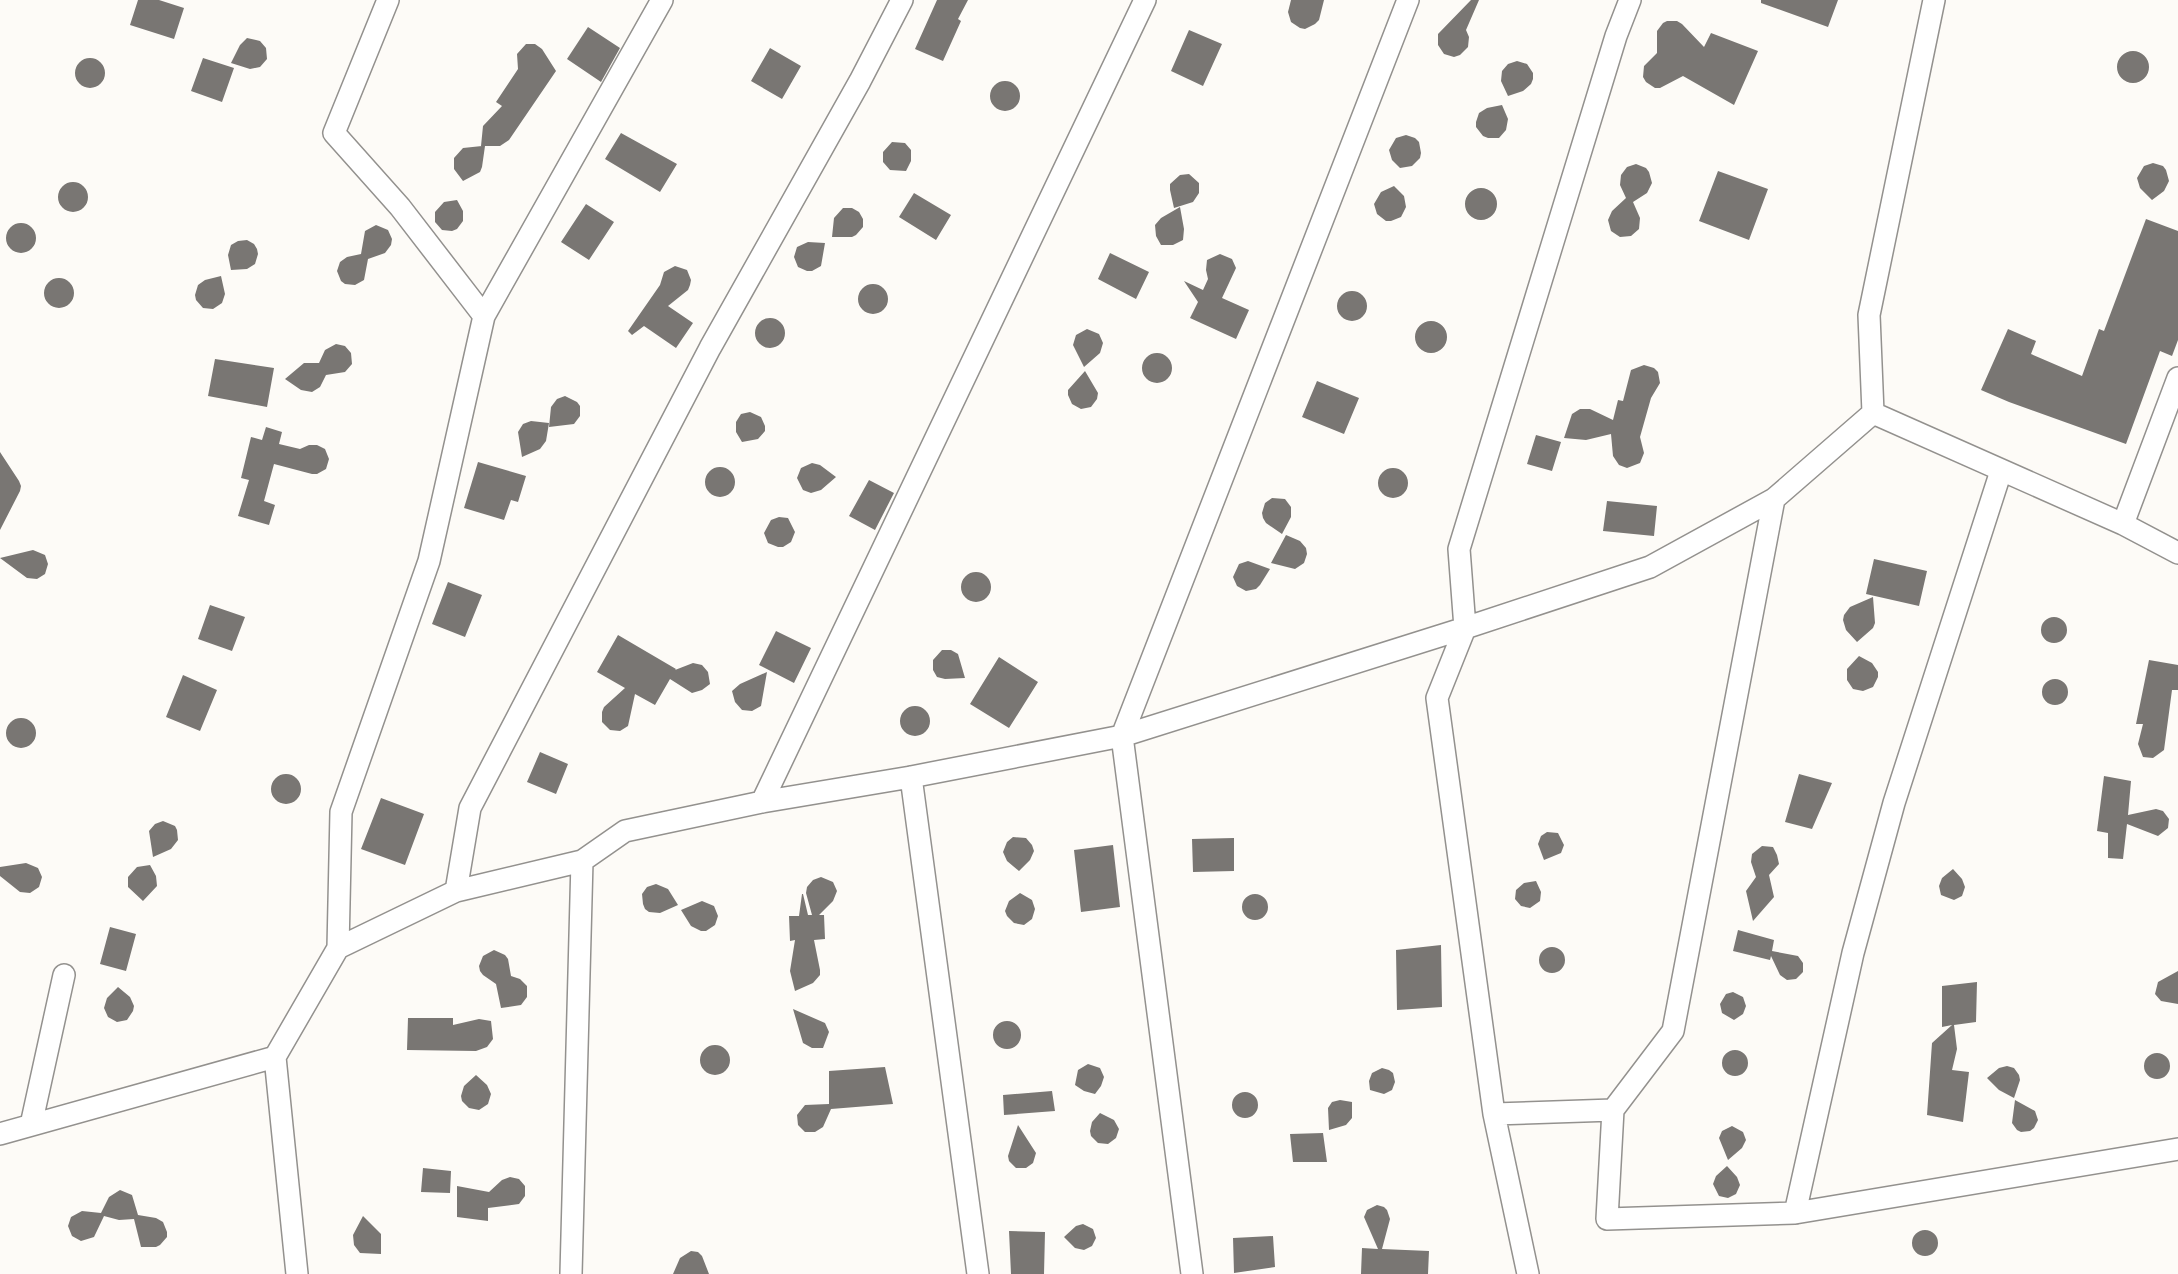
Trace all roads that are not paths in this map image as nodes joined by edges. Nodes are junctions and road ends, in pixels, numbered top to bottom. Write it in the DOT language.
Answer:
graph roads {
  1 [pos="388,0"];
  2 [pos="662,0"];
  3 [pos="902,0"];
  4 [pos="1145,0"];
  5 [pos="1408,0"];
  6 [pos="1630,0"];
  7 [pos="1934,0"];
  8 [pos="484,316"];
  9 [pos="2178,378"];
  10 [pos="1873,413"];
  11 [pos="2001,471"];
  12 [pos="1774,499"];
  13 [pos="2123,524"];
  14 [pos="2178,553"];
  15 [pos="1465,628"];
  16 [pos="1122,736"];
  17 [pos="911,777"];
  18 [pos="762,802"];
  19 [pos="582,860"];
  20 [pos="456,891"];
  21 [pos="338,948"];
  22 [pos="64,975"];
  23 [pos="275,1057"];
  24 [pos="1613,1110"];
  25 [pos="1494,1114"];
  26 [pos="31,1125"];
  27 [pos="0,1134"];
  28 [pos="2178,1149"];
  29 [pos="1795,1213"];
  30 [pos="298,1274"];
  31 [pos="571,1274"];
  32 [pos="978,1274"];
  33 [pos="1192,1274"];
  34 [pos="1528,1274"];
  1 -- 8 [label="street"];
  2 -- 8 [label="street"];
  3 -- 20 [label="street"];
  4 -- 18 [label="street"];
  5 -- 16 [label="street"];
  6 -- 15 [label="street"];
  7 -- 10 [label="street"];
  8 -- 21 [label="street"];
  9 -- 13 [label="street"];
  10 -- 11 [label="street"];
  10 -- 12 [label="street"];
  11 -- 13 [label="street"];
  11 -- 29 [label="street"];
  12 -- 15 [label="street"];
  12 -- 24 [label="street"];
  13 -- 14 [label="street"];
  15 -- 16 [label="street"];
  15 -- 25 [label="street"];
  16 -- 17 [label="street"];
  16 -- 33 [label="street"];
  17 -- 18 [label="street"];
  17 -- 32 [label="street"];
  18 -- 19 [label="street"];
  19 -- 20 [label="street"];
  19 -- 31 [label="street"];
  20 -- 21 [label="street"];
  21 -- 23 [label="street"];
  22 -- 26 [label="street"];
  23 -- 26 [label="street"];
  23 -- 30 [label="street"];
  24 -- 25 [label="street"];
  24 -- 29 [label="street"];
  25 -- 34 [label="street"];
  26 -- 27 [label="street"];
  28 -- 29 [label="street"];
}
